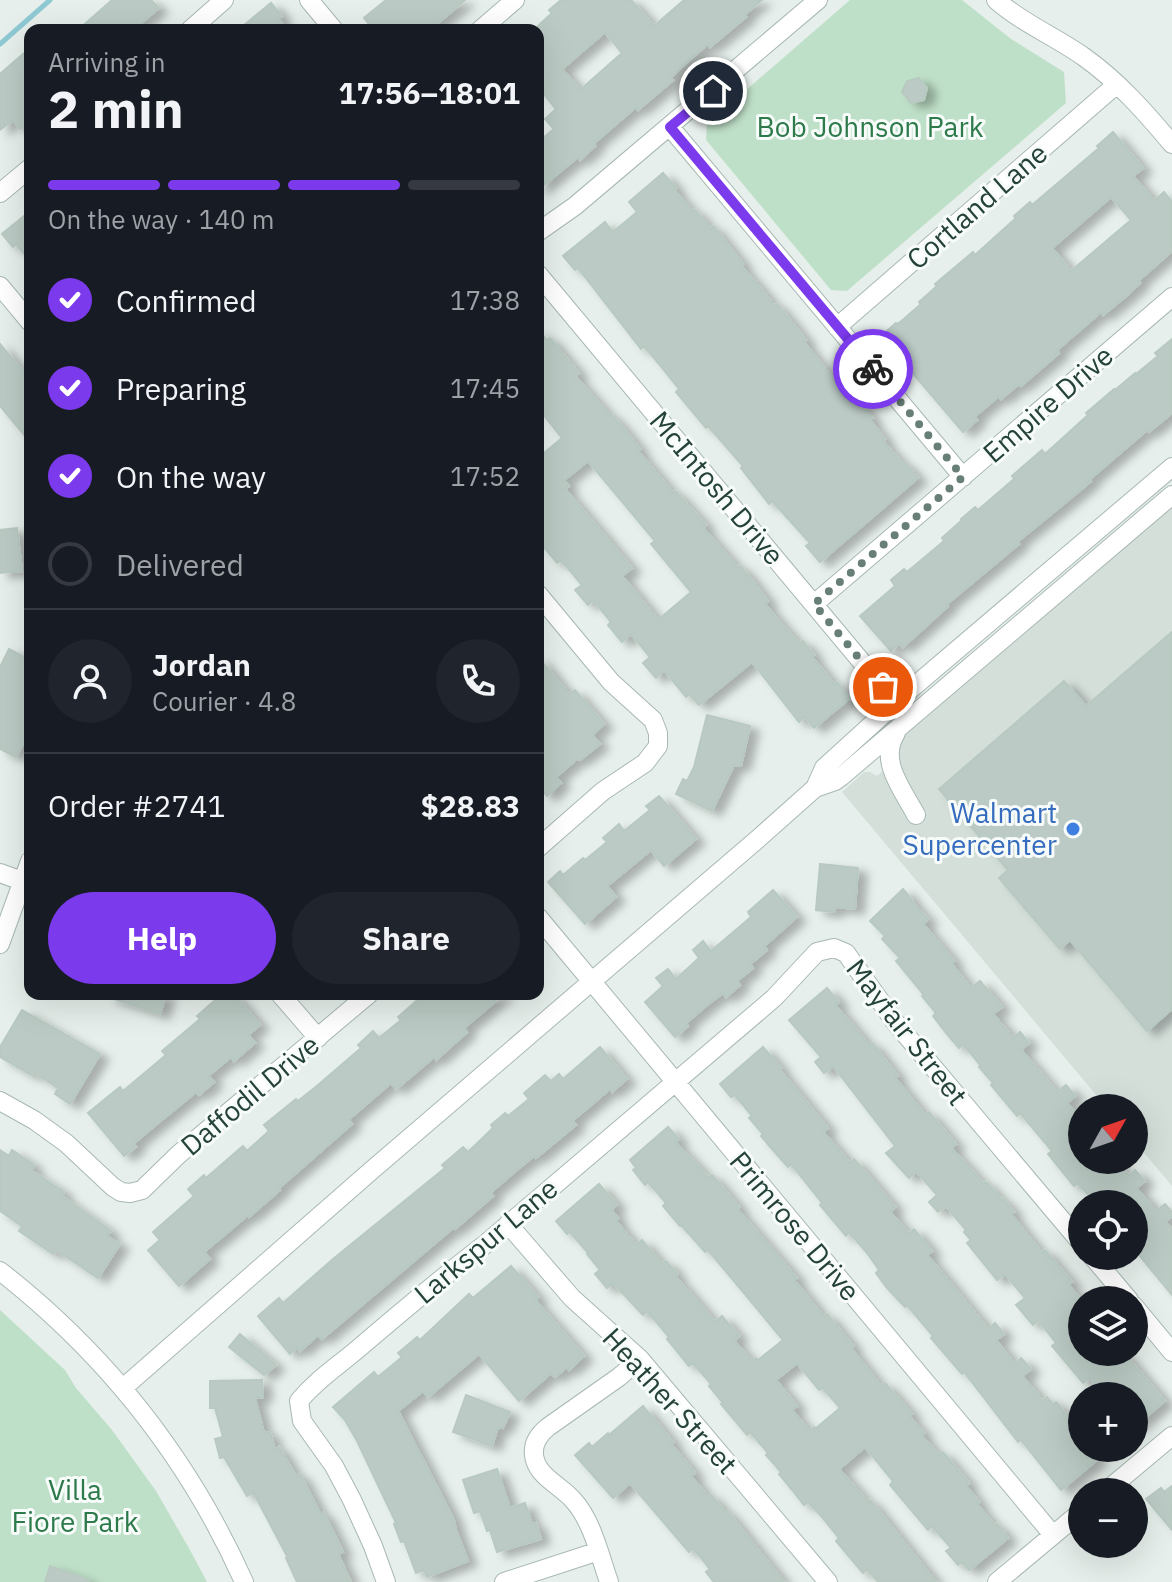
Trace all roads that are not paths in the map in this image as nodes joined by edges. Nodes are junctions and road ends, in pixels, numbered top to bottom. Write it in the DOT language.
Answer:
graph roads {
  1 [pos="224,0"];
  2 [pos="309,0"];
  3 [pos="515,0"];
  4 [pos="818,0"];
  5 [pos="996,0"];
  6 [pos="197,24"];
  7 [pos="329,24"];
  8 [pos="487,24"];
  9 [pos="1117,84"];
  10 [pos="670,127"];
  11 [pos="1172,144"];
  12 [pos="24,173"];
  13 [pos="0,193"];
  14 [pos="544,228"];
  15 [pos="544,281"];
  16 [pos="0,286"];
  17 [pos="1172,297"];
  18 [pos="24,315"];
  19 [pos="837,327"];
  20 [pos="1172,467"];
  21 [pos="963,477"];
  22 [pos="1172,495"];
  23 [pos="544,601"];
  24 [pos="814,604"];
  25 [pos="896,703"];
  26 [pos="906,722"];
  27 [pos="842,776"];
  28 [pos="815,788"];
  29 [pos="544,843"];
  30 [pos="0,873"];
  31 [pos="24,882"];
  32 [pos="24,888"];
  33 [pos="544,924"];
  34 [pos="0,944"];
  35 [pos="592,982"];
  36 [pos="285,1000"];
  37 [pos="362,1000"];
  38 [pos="318,1038"];
  39 [pos="675,1082"];
  40 [pos="0,1101"];
  41 [pos="508,1224"];
  42 [pos="1068,1227"];
  43 [pos="1104,1270"];
  44 [pos="0,1271"];
  45 [pos="1117,1286"];
  46 [pos="1148,1323"];
  47 [pos="1172,1352"];
  48 [pos="640,1359"];
  49 [pos="123,1388"];
  50 [pos="1172,1436"];
  51 [pos="1122,1478"];
  52 [pos="1068,1523"];
  53 [pos="1053,1535"];
  54 [pos="599,1551"];
  55 [pos="244,1582"];
  56 [pos="386,1582"];
  57 [pos="504,1582"];
  58 [pos="609,1582"];
  59 [pos="828,1582"];
  60 [pos="997,1582"];
  1 -- 6 [label="street"];
  2 -- 7 [label="street"];
  3 -- 8 [label="street"];
  4 -- 10 [label="street"];
  5 -- 9 [label="street"];
  9 -- 11 [label="street"];
  9 -- 19 [label="street, Cortland Lane"];
  10 -- 14 [label="street"];
  10 -- 19 [label="street"];
  12 -- 13 [label="street"];
  15 -- 24 [label="street, McIntosh Drive"];
  16 -- 18 [label="street"];
  17 -- 21 [label="street, Empire Drive"];
  19 -- 21 [label="street"];
  20 -- 25 [label="street"];
  21 -- 24 [label="street, Empire Drive"];
  22 -- 26 [label="street"];
  23 -- 29 [label="street"];
  24 -- 25 [label="street, McIntosh Drive"];
  25 -- 28 [label="street"];
  26 -- 27 [label="street"];
  26 -- 27 [label="street"];
  27 -- 28 [label="street"];
  28 -- 35 [label="street"];
  30 -- 31 [label="street"];
  32 -- 34 [label="street"];
  33 -- 35 [label="street, Primrose Drive"];
  35 -- 39 [label="street, Primrose Drive"];
  35 -- 49 [label="street"];
  36 -- 38 [label="street"];
  37 -- 38 [label="street, Daffodil Drive"];
  38 -- 40 [label="street, Daffodil Drive"];
  39 -- 41 [label="street, Larkspur Lane"];
  39 -- 42 [label="street, Mayfair Street"];
  39 -- 53 [label="street, Primrose Drive"];
  41 -- 48 [label="street, Heather Street"];
  41 -- 56 [label="street, Larkspur Lane"];
  43 -- 45 [label="street"];
  44 -- 49 [label="street"];
  46 -- 47 [label="street"];
  48 -- 54 [label="street"];
  48 -- 59 [label="street, Heather Street"];
  49 -- 55 [label="street"];
  50 -- 51 [label="street"];
  52 -- 53 [label="street"];
  53 -- 60 [label="street"];
  54 -- 57 [label="street"];
  54 -- 58 [label="street"];
}
